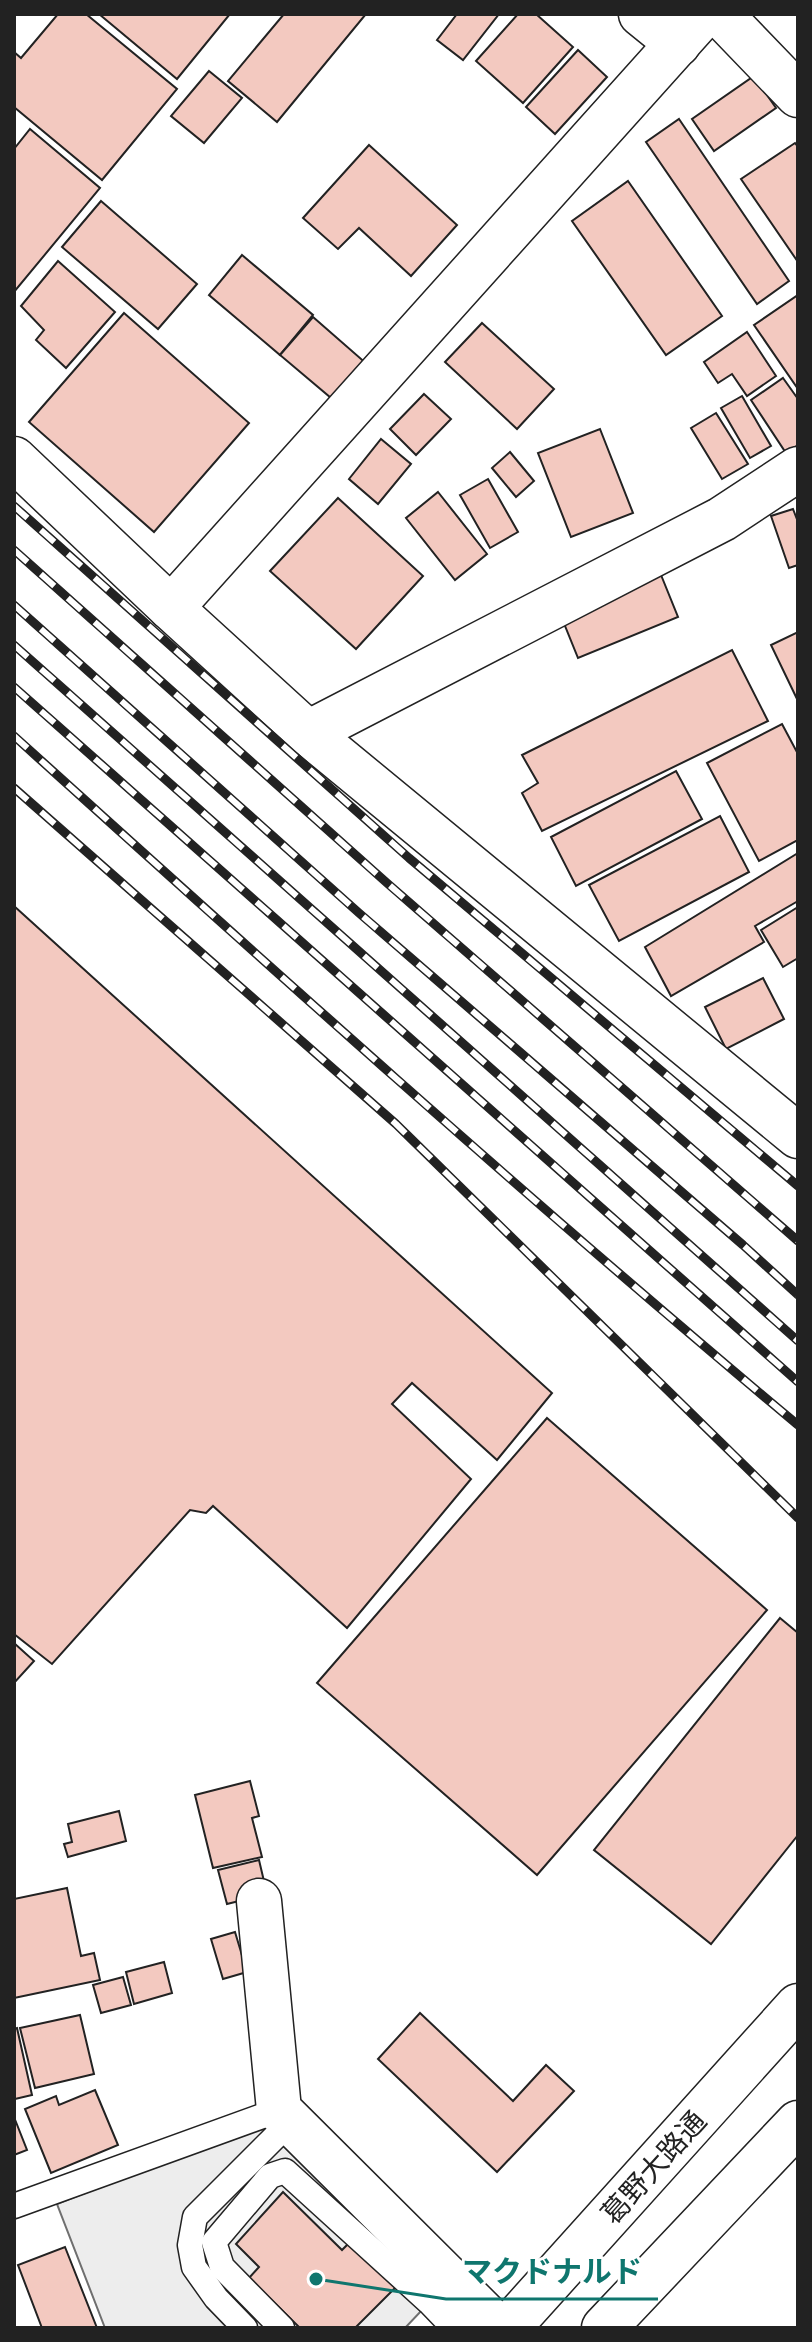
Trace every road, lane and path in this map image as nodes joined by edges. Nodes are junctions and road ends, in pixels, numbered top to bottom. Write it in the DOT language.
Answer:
graph roads {
  1 [pos="641,14"];
  2 [pos="720,14"];
  3 [pos="691,29"];
  4 [pos="798,95"];
  5 [pos="14,459"];
  6 [pos="798,469"];
  7 [pos="171,608"];
  8 [pos="308,733"];
  9 [pos="798,1136"];
  10 [pos="259,1901"];
  11 [pos="798,2006"];
  12 [pos="285,2116"];
  13 [pos="798,2123"];
  14 [pos="14,2206"];
  15 [pos="245,2328"];
  16 [pos="282,2328"];
  17 [pos="454,2328"];
  18 [pos="498,2328"];
  19 [pos="508,2328"];
  20 [pos="604,2328"];
  1 -- 3 [label="street"];
  2 -- 4 [label="street"];
  3 -- 7 [label="street"];
  5 -- 7 [label="street"];
  6 -- 8 [label="street"];
  7 -- 8 [label="street"];
  8 -- 9 [label="street"];
  10 -- 12 [label="street"];
  11 -- 19 [label="street, 葛野大路通"];
  12 -- 14 [label="lane"];
  12 -- 15 [label="lane"];
  12 -- 18 [label="street"];
  13 -- 20 [label="street"];
  16 -- 17 [label="lane"];
}
